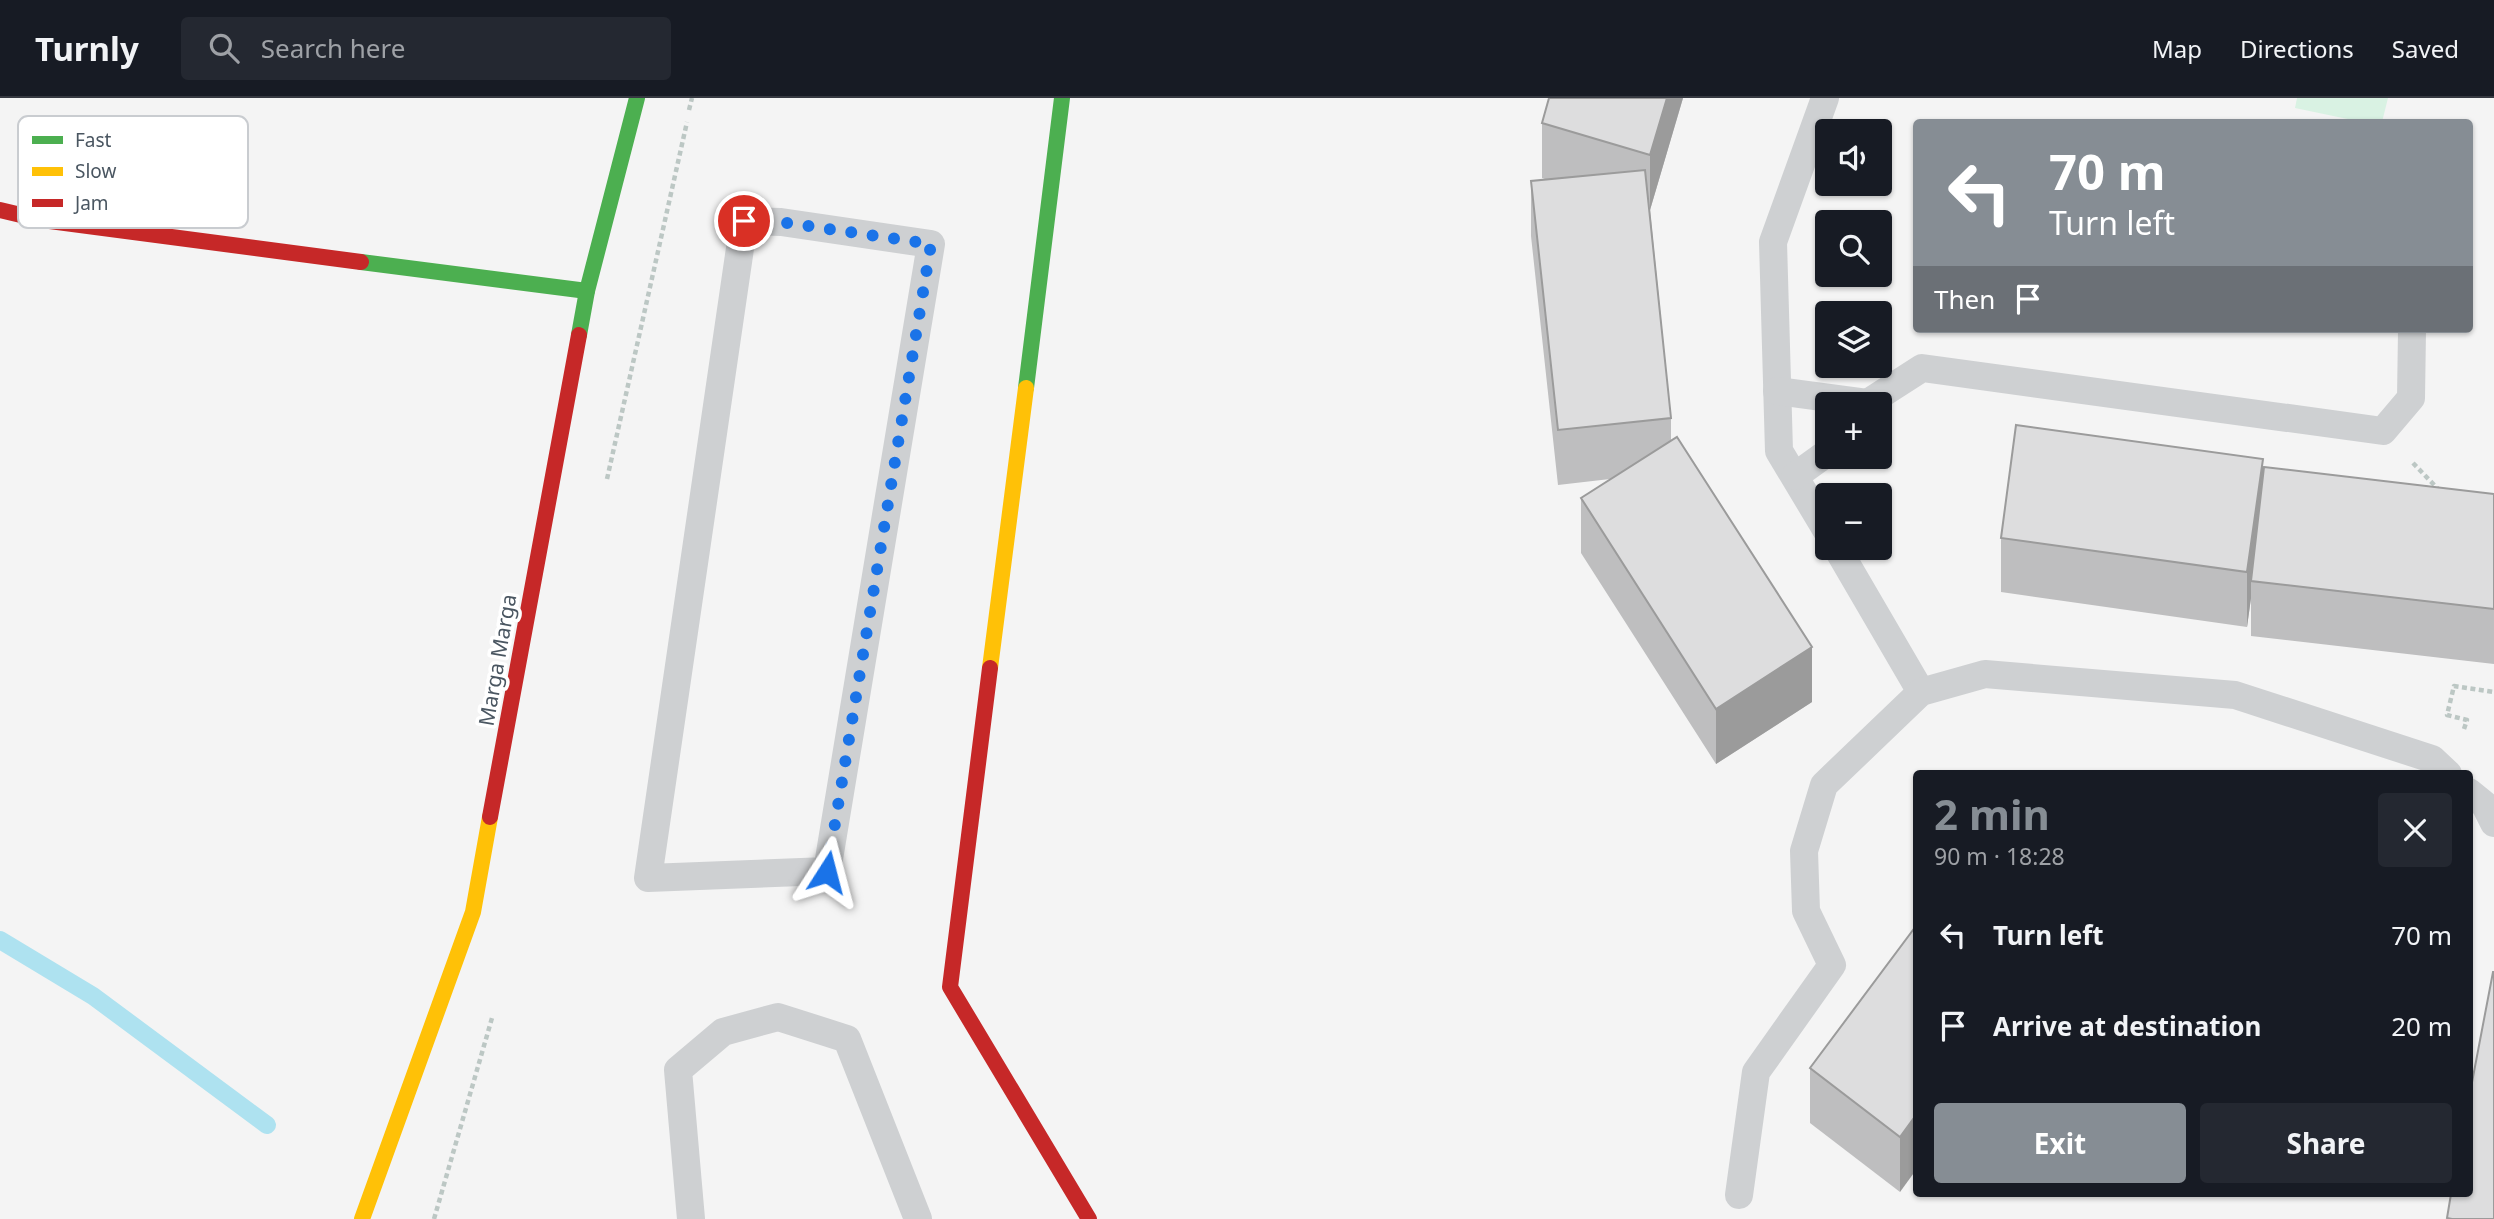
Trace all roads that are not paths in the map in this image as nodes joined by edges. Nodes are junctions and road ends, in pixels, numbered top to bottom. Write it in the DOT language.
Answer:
graph roads {
  1 [pos="637,98"];
  2 [pos="1062,98"];
  3 [pos="1825,98"];
  4 [pos="0,210"];
  5 [pos="18,214"];
  6 [pos="103,228"];
  7 [pos="587,291"];
  8 [pos="2412,333"];
  9 [pos="1777,391"];
  10 [pos="1885,392"];
  11 [pos="1815,397"];
  12 [pos="1815,462"];
  13 [pos="1795,476"];
  14 [pos="1815,510"];
  15 [pos="1843,560"];
  16 [pos="1921,692"];
  17 [pos="2444,770"];
  18 [pos="2473,795"];
  19 [pos="2494,823"];
  20 [pos="648,878"];
  21 [pos="1739,1195"];
  22 [pos="362,1219"];
  23 [pos="691,1219"];
  24 [pos="918,1219"];
  25 [pos="1089,1219"];
  1 -- 7 [label="street, Marga Marga"];
  2 -- 25 [label="street"];
  3 -- 9 [label="lane"];
  4 -- 5 [label="street"];
  6 -- 7 [label="street"];
  7 -- 22 [label="street, Marga Marga"];
  8 -- 10 [label="lane"];
  9 -- 11 [label="lane"];
  9 -- 13 [label="lane"];
  12 -- 13 [label="lane"];
  13 -- 14 [label="lane"];
  15 -- 16 [label="lane"];
  16 -- 17 [label="lane"];
  16 -- 21 [label="lane"];
  18 -- 19 [label="lane"];
  20 -- 20 [label="lane"];
  23 -- 24 [label="lane"];
}
